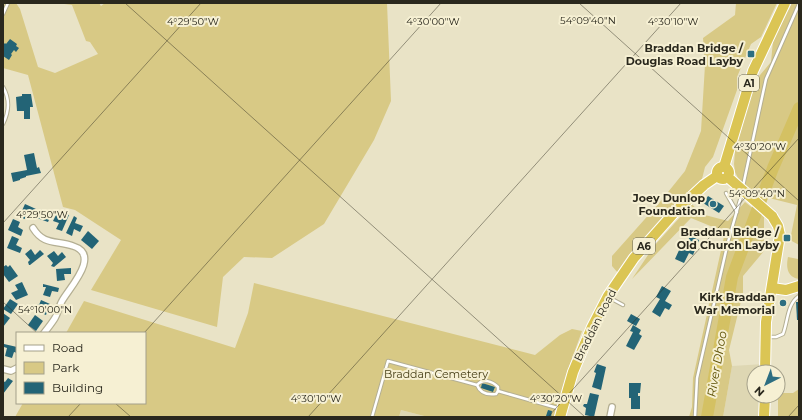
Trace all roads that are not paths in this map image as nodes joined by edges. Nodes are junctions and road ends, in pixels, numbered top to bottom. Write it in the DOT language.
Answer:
graph roads {
  1 [pos="8,3"];
  2 [pos="785,3"];
  3 [pos="799,4"];
  4 [pos="3,14"];
  5 [pos="3,87"];
  6 [pos="3,124"];
  7 [pos="724,167"];
  8 [pos="717,176"];
  9 [pos="729,178"];
  10 [pos="726,193"];
  11 [pos="737,212"];
  12 [pos="33,228"];
  13 [pos="38,236"];
  14 [pos="33,240"];
  15 [pos="799,286"];
  16 [pos="772,288"];
  17 [pos="608,296"];
  18 [pos="799,296"];
  19 [pos="623,305"];
  20 [pos="45,332"];
  21 [pos="765,337"];
  22 [pos="765,364"];
  23 [pos="16,368"];
  24 [pos="3,369"];
  25 [pos="477,386"];
  26 [pos="498,391"];
  27 [pos="765,404"];
  28 [pos="612,407"];
  29 [pos="561,415"];
  30 [pos="372,417"];
  31 [pos="610,417"];
  32 [pos="695,417"];
  33 [pos="764,417"];
  1 -- 4 [label="lane"];
  2 -- 7 [label="highway, A1"];
  3 -- 11 [label="lane"];
  5 -- 6 [label="lane"];
  7 -- 8 [label="highway"];
  7 -- 9 [label="highway"];
  8 -- 9 [label="highway"];
  8 -- 17 [label="highway, Braddan Road / A6"];
  9 -- 16 [label="highway, bridge"];
  10 -- 11 [label="lane"];
  11 -- 32 [label="lane"];
  12 -- 13 [label="street"];
  13 -- 14 [label="street"];
  13 -- 20 [label="street"];
  15 -- 16 [label="highway"];
  16 -- 21 [label="highway"];
  17 -- 19 [label="lane"];
  17 -- 29 [label="highway, Braddan Road / A6"];
  18 -- 21 [label="lane"];
  21 -- 22 [label="highway"];
  23 -- 24 [label="street"];
  25 -- 26 [label="lane"];
  25 -- 26 [label="lane"];
  25 -- 30 [label="lane"];
  26 -- 29 [label="lane"];
  27 -- 33 [label="highway"];
  28 -- 31 [label="street"];
}
